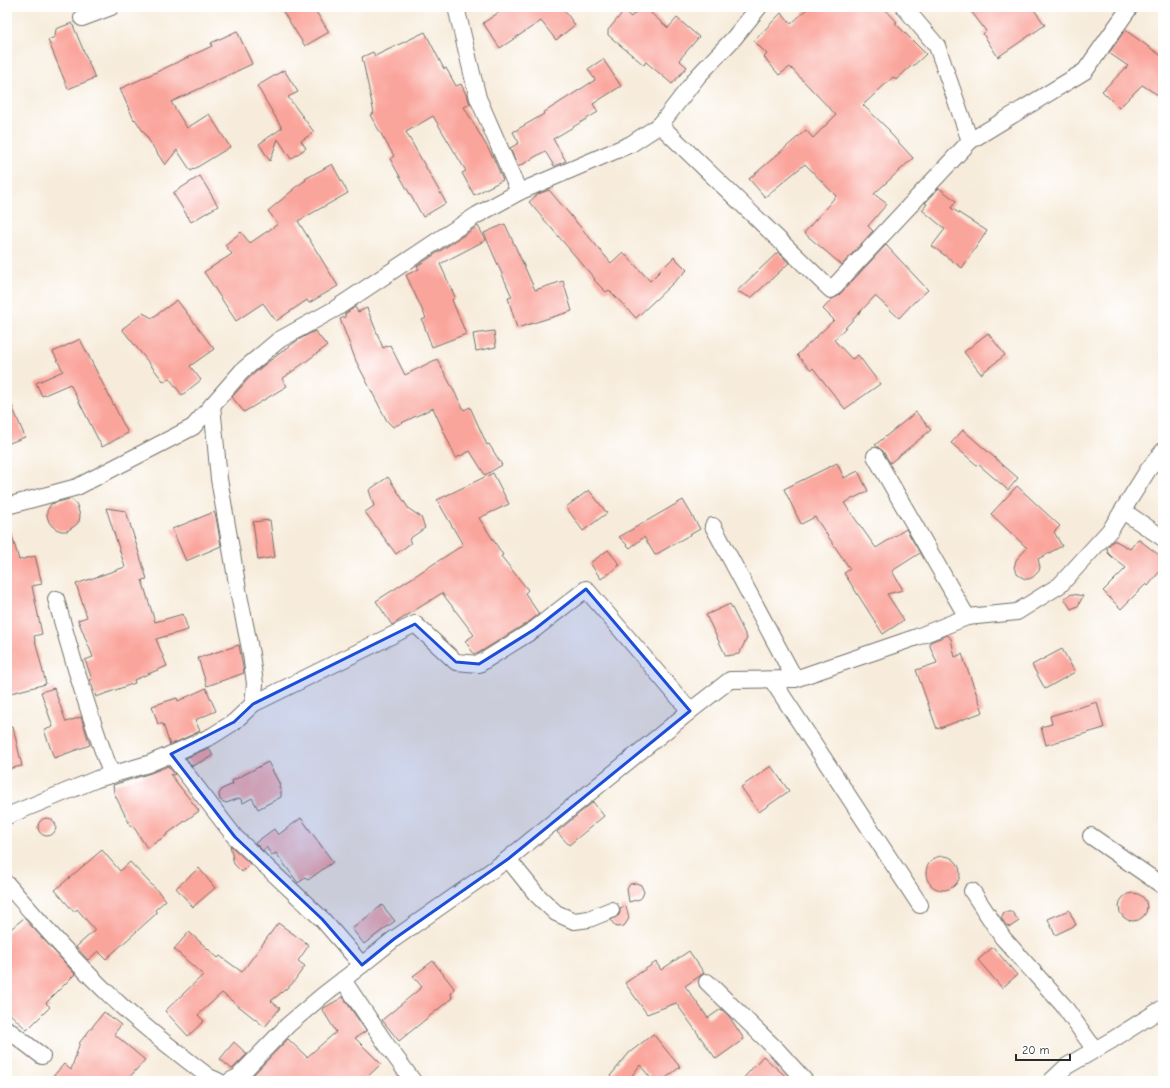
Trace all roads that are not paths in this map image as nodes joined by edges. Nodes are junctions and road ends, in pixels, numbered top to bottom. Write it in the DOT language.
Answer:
graph roads {
  1 [pos="111,7"];
  2 [pos="456,7"];
  3 [pos="759,7"];
  4 [pos="904,7"];
  5 [pos="1130,7"];
  6 [pos="82,18"];
  7 [pos="660,125"];
  8 [pos="970,141"];
  9 [pos="519,192"];
  10 [pos="212,405"];
  11 [pos="1163,451"];
  12 [pos="875,456"];
  13 [pos="7,506"];
  14 [pos="1123,511"];
  15 [pos="713,526"];
  16 [pos="1163,538"];
  17 [pos="56,598"];
  18 [pos="967,617"];
  19 [pos="795,679"];
  20 [pos="772,680"];
  21 [pos="253,704"];
  22 [pos="690,711"];
  23 [pos="171,754"];
  24 [pos="112,775"];
  25 [pos="7,816"];
  26 [pos="1091,836"];
  27 [pos="508,859"];
  28 [pos="7,884"];
  29 [pos="1163,886"];
  30 [pos="972,891"];
  31 [pos="920,905"];
  32 [pos="611,910"];
  33 [pos="362,965"];
  34 [pos="343,980"];
  35 [pos="707,982"];
  36 [pos="1162,1010"];
  37 [pos="7,1029"];
  38 [pos="1095,1050"];
  39 [pos="42,1056"];
  40 [pos="218,1081"];
  41 [pos="230,1081"];
  42 [pos="413,1081"];
  43 [pos="805,1081"];
  44 [pos="1051,1081"];
  1 -- 6 [label="street"];
  2 -- 9 [label="street"];
  3 -- 7 [label="street"];
  4 -- 8 [label="street"];
  5 -- 8 [label="street"];
  7 -- 8 [label="street"];
  7 -- 9 [label="street"];
  9 -- 10 [label="street"];
  10 -- 13 [label="street"];
  10 -- 21 [label="street"];
  11 -- 14 [label="street"];
  12 -- 18 [label="street"];
  14 -- 16 [label="street"];
  14 -- 18 [label="street"];
  15 -- 19 [label="street"];
  17 -- 24 [label="street"];
  18 -- 19 [label="street"];
  19 -- 20 [label="street"];
  20 -- 22 [label="street"];
  20 -- 31 [label="street"];
  21 -- 22 [label="street"];
  21 -- 23 [label="street"];
  22 -- 27 [label="street"];
  23 -- 24 [label="street"];
  23 -- 33 [label="street"];
  24 -- 25 [label="street"];
  26 -- 29 [label="street"];
  27 -- 32 [label="street"];
  27 -- 33 [label="street"];
  28 -- 40 [label="street"];
  30 -- 38 [label="street"];
  33 -- 34 [label="street"];
  34 -- 41 [label="street"];
  34 -- 42 [label="street"];
  35 -- 43 [label="street"];
  36 -- 38 [label="street"];
  37 -- 39 [label="street"];
  38 -- 44 [label="street"];
}
